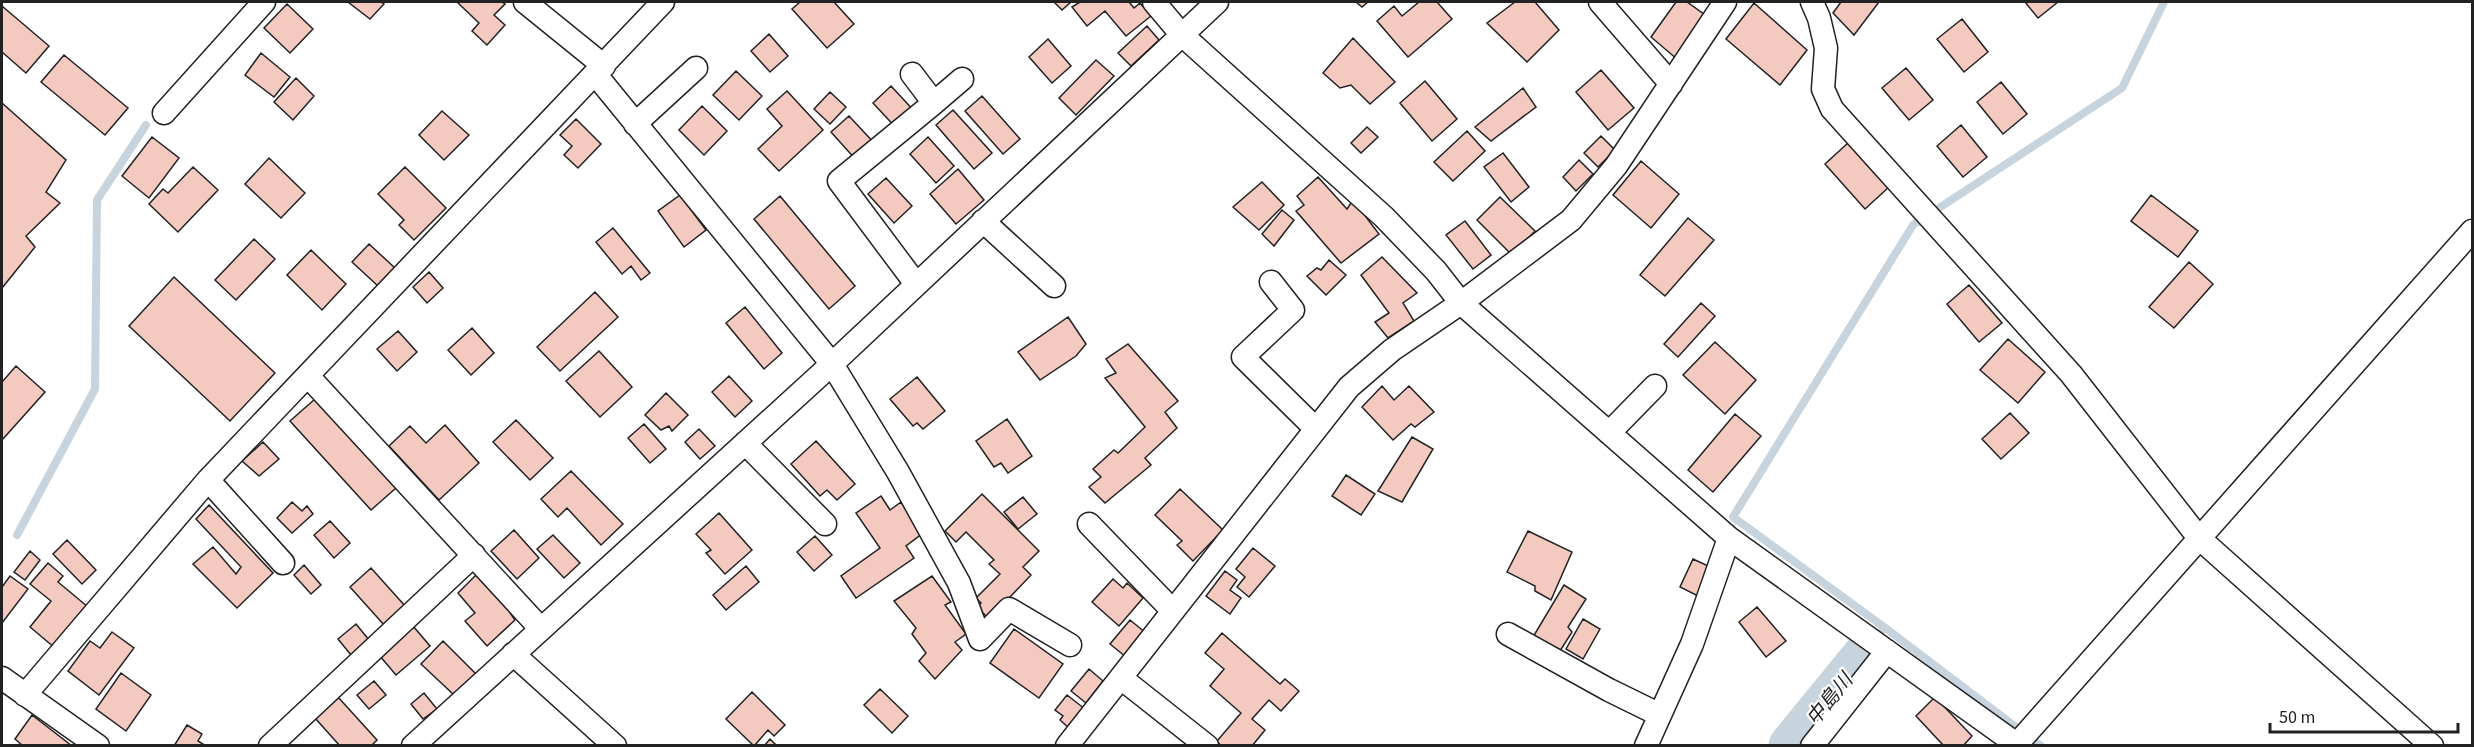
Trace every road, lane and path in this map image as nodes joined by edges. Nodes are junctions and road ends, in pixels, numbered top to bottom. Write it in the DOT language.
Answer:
graph roads {
  1 [pos="264,2"];
  2 [pos="525,2"];
  3 [pos="663,2"];
  4 [pos="1154,2"];
  5 [pos="1217,2"];
  6 [pos="1600,2"];
  7 [pos="1725,2"];
  8 [pos="1812,2"];
  9 [pos="1181,34"];
  10 [pos="696,68"];
  11 [pos="600,70"];
  12 [pos="912,74"];
  13 [pos="962,79"];
  14 [pos="1671,84"];
  15 [pos="934,103"];
  16 [pos="164,113"];
  17 [pos="635,124"];
  18 [pos="983,221"];
  19 [pos="2472,231"];
  20 [pos="1271,282"];
  21 [pos="916,284"];
  22 [pos="1054,286"];
  23 [pos="1461,303"];
  24 [pos="832,364"];
  25 [pos="308,376"];
  26 [pos="1655,386"];
  27 [pos="1316,429"];
  28 [pos="1609,433"];
  29 [pos="745,443"];
  30 [pos="208,480"];
  31 [pos="825,524"];
  32 [pos="1089,524"];
  33 [pos="1729,538"];
  34 [pos="2199,538"];
  35 [pos="474,555"];
  36 [pos="283,563"];
  37 [pos="1173,611"];
  38 [pos="541,629"];
  39 [pos="1508,634"];
  40 [pos="1070,645"];
  41 [pos="1887,651"];
  42 [pos="513,654"];
  43 [pos="2,678"];
  44 [pos="1121,678"];
  45 [pos="25,695"];
  46 [pos="1660,715"];
  47 [pos="2018,744"];
  48 [pos="98,746"];
  49 [pos="270,746"];
  50 [pos="413,746"];
  51 [pos="615,746"];
  52 [pos="1067,746"];
  53 [pos="1207,746"];
  54 [pos="1646,746"];
  55 [pos="1812,746"];
  56 [pos="2432,746"];
  1 -- 16 [label="street"];
  2 -- 11 [label="street"];
  3 -- 11 [label="street"];
  4 -- 9 [label="street"];
  5 -- 9 [label="street"];
  6 -- 14 [label="street"];
  7 -- 14 [label="street"];
  8 -- 34 [label="street"];
  9 -- 18 [label="street"];
  9 -- 23 [label="street"];
  10 -- 17 [label="street"];
  11 -- 17 [label="street"];
  11 -- 25 [label="street"];
  12 -- 15 [label="street"];
  13 -- 15 [label="street"];
  14 -- 23 [label="street"];
  15 -- 21 [label="street"];
  17 -- 24 [label="street"];
  18 -- 21 [label="street"];
  18 -- 22 [label="street"];
  19 -- 34 [label="street"];
  20 -- 27 [label="street"];
  21 -- 24 [label="street"];
  23 -- 27 [label="street"];
  23 -- 28 [label="street"];
  24 -- 29 [label="street"];
  24 -- 40 [label="street"];
  25 -- 30 [label="street"];
  25 -- 35 [label="street"];
  26 -- 28 [label="street"];
  27 -- 37 [label="street"];
  28 -- 33 [label="street"];
  29 -- 31 [label="street"];
  29 -- 38 [label="street"];
  30 -- 36 [label="street"];
  30 -- 45 [label="street"];
  32 -- 37 [label="street"];
  33 -- 41 [label="street"];
  33 -- 46 [label="street"];
  34 -- 47 [label="street"];
  34 -- 56 [label="street"];
  35 -- 38 [label="street"];
  35 -- 49 [label="street"];
  37 -- 44 [label="street"];
  38 -- 42 [label="street"];
  39 -- 46 [label="street"];
  41 -- 47 [label="street"];
  41 -- 55 [label="street"];
  42 -- 50 [label="street"];
  42 -- 51 [label="street"];
  43 -- 45 [label="street"];
  44 -- 52 [label="street"];
  44 -- 53 [label="street"];
  45 -- 48 [label="street"];
  46 -- 54 [label="street"];
}
